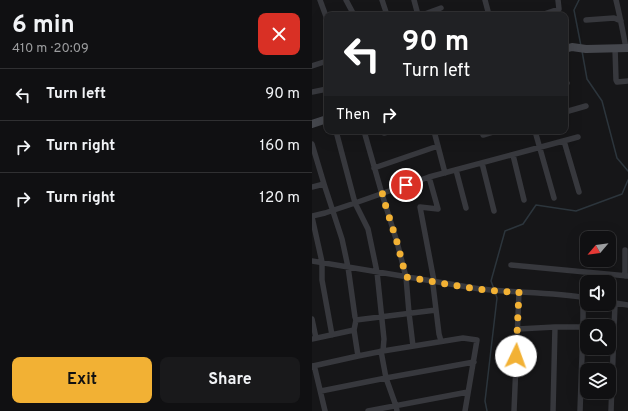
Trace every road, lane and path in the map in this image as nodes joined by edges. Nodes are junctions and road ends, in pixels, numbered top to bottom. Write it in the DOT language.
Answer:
graph roads {
  1 [pos="328,0"];
  2 [pos="346,0"];
  3 [pos="382,0"];
  4 [pos="414,0"];
  5 [pos="485,0"];
  6 [pos="558,0"];
  7 [pos="616,0"];
  8 [pos="320,1"];
  9 [pos="441,8"];
  10 [pos="324,12"];
  11 [pos="352,12"];
  12 [pos="386,12"];
  13 [pos="417,12"];
  14 [pos="430,12"];
  15 [pos="488,12"];
  16 [pos="550,12"];
  17 [pos="586,20"];
  18 [pos="621,20"];
  19 [pos="568,48"];
  20 [pos="615,48"];
  21 [pos="627,48"];
  22 [pos="324,62"];
  23 [pos="312,66"];
  24 [pos="628,81"];
  25 [pos="324,89"];
  26 [pos="312,92"];
  27 [pos="586,106"];
  28 [pos="568,111"];
  29 [pos="324,121"];
  30 [pos="312,124"];
  31 [pos="337,134"];
  32 [pos="365,134"];
  33 [pos="435,134"];
  34 [pos="486,134"];
  35 [pos="536,134"];
  36 [pos="483,135"];
  37 [pos="578,137"];
  38 [pos="564,141"];
  39 [pos="312,144"];
  40 [pos="438,146"];
  41 [pos="540,147"];
  42 [pos="313,152"];
  43 [pos="513,154"];
  44 [pos="482,163"];
  45 [pos="374,168"];
  46 [pos="456,170"];
  47 [pos="445,173"];
  48 [pos="429,177"];
  49 [pos="324,184"];
  50 [pos="312,187"];
  51 [pos="579,192"];
  52 [pos="382,194"];
  53 [pos="554,198"];
  54 [pos="524,200"];
  55 [pos="356,203"];
  56 [pos="466,208"];
  57 [pos="332,210"];
  58 [pos="494,211"];
  59 [pos="312,216"];
  60 [pos="625,250"];
  61 [pos="312,261"];
  62 [pos="322,262"];
  63 [pos="511,266"];
  64 [pos="348,267"];
  65 [pos="377,272"];
  66 [pos="626,276"];
  67 [pos="406,277"];
  68 [pos="434,281"];
  69 [pos="519,292"];
  70 [pos="580,298"];
  71 [pos="616,304"];
  72 [pos="628,305"];
  73 [pos="436,310"];
  74 [pos="612,311"];
  75 [pos="409,313"];
  76 [pos="382,316"];
  77 [pos="312,320"];
  78 [pos="356,320"];
  79 [pos="556,327"];
  80 [pos="580,327"];
  81 [pos="518,329"];
  82 [pos="354,330"];
  83 [pos="332,335"];
  84 [pos="314,339"];
  85 [pos="441,341"];
  86 [pos="413,346"];
  87 [pos="382,351"];
  88 [pos="582,355"];
  89 [pos="358,356"];
  90 [pos="474,362"];
  91 [pos="313,366"];
  92 [pos="386,378"];
  93 [pos="321,391"];
  94 [pos="468,392"];
  95 [pos="396,408"];
  96 [pos="325,411"];
  97 [pos="368,411"];
  98 [pos="465,411"];
  99 [pos="514,411"];
  100 [pos="553,411"];
  101 [pos="580,411"];
  102 [pos="611,411"];
  1 -- 8 [label="street"];
  2 -- 11 [label="street"];
  3 -- 12 [label="street"];
  4 -- 13 [label="street"];
  5 -- 15 [label="street"];
  6 -- 16 [label="street"];
  7 -- 18 [label="street"];
  8 -- 10 [label="street"];
  9 -- 14 [label="street"];
  17 -- 18 [label="street"];
  18 -- 21 [label="street"];
  19 -- 20 [label="street"];
  20 -- 21 [label="street"];
  20 -- 24 [label="street"];
  22 -- 23 [label="street"];
  25 -- 26 [label="street"];
  27 -- 28 [label="street"];
  29 -- 30 [label="street"];
  31 -- 55 [label="street"];
  32 -- 45 [label="street"];
  33 -- 40 [label="street"];
  34 -- 36 [label="street"];
  35 -- 41 [label="street"];
  37 -- 38 [label="street"];
  38 -- 41 [label="street"];
  38 -- 51 [label="street"];
  39 -- 42 [label="street"];
  40 -- 45 [label="street"];
  40 -- 47 [label="street"];
  41 -- 43 [label="street"];
  41 -- 53 [label="street"];
  42 -- 49 [label="street"];
  43 -- 44 [label="street"];
  43 -- 54 [label="street"];
  44 -- 46 [label="street"];
  44 -- 58 [label="street"];
  45 -- 52 [label="street"];
  46 -- 47 [label="street"];
  46 -- 56 [label="street"];
  47 -- 48 [label="street"];
  48 -- 52 [label="street"];
  48 -- 68 [label="street"];
  49 -- 50 [label="street"];
  49 -- 57 [label="street"];
  52 -- 55 [label="street"];
  52 -- 67 [label="street"];
  55 -- 57 [label="street"];
  55 -- 65 [label="street"];
  57 -- 59 [label="street"];
  57 -- 64 [label="street"];
  59 -- 62 [label="street"];
  60 -- 66 [label="street"];
  61 -- 62 [label="street"];
  62 -- 64 [label="street"];
  62 -- 83 [label="street"];
  63 -- 66 [label="street"];
  64 -- 65 [label="street"];
  64 -- 78 [label="street"];
  65 -- 67 [label="street"];
  65 -- 76 [label="street"];
  67 -- 68 [label="street"];
  67 -- 75 [label="street"];
  68 -- 69 [label="street"];
  68 -- 73 [label="street"];
  69 -- 70 [label="street"];
  69 -- 81 [label="street"];
  71 -- 72 [label="street"];
  73 -- 75 [label="street"];
  73 -- 85 [label="street"];
  74 -- 102 [label="street"];
  75 -- 76 [label="street"];
  75 -- 86 [label="street"];
  76 -- 78 [label="street"];
  76 -- 87 [label="street"];
  77 -- 84 [label="street"];
  78 -- 82 [label="street"];
  79 -- 80 [label="street"];
  79 -- 81 [label="street"];
  79 -- 100 [label="street"];
  81 -- 99 [label="street"];
  82 -- 83 [label="street"];
  82 -- 89 [label="street"];
  83 -- 84 [label="street"];
  85 -- 86 [label="street"];
  85 -- 90 [label="street"];
  86 -- 87 [label="street"];
  87 -- 89 [label="street"];
  87 -- 92 [label="street"];
  88 -- 101 [label="street"];
  89 -- 91 [label="street"];
  90 -- 92 [label="street"];
  90 -- 94 [label="street"];
  91 -- 93 [label="street"];
  92 -- 93 [label="street"];
  92 -- 95 [label="street"];
  93 -- 96 [label="street"];
  94 -- 95 [label="street"];
  94 -- 98 [label="street"];
  95 -- 97 [label="street"];
}
